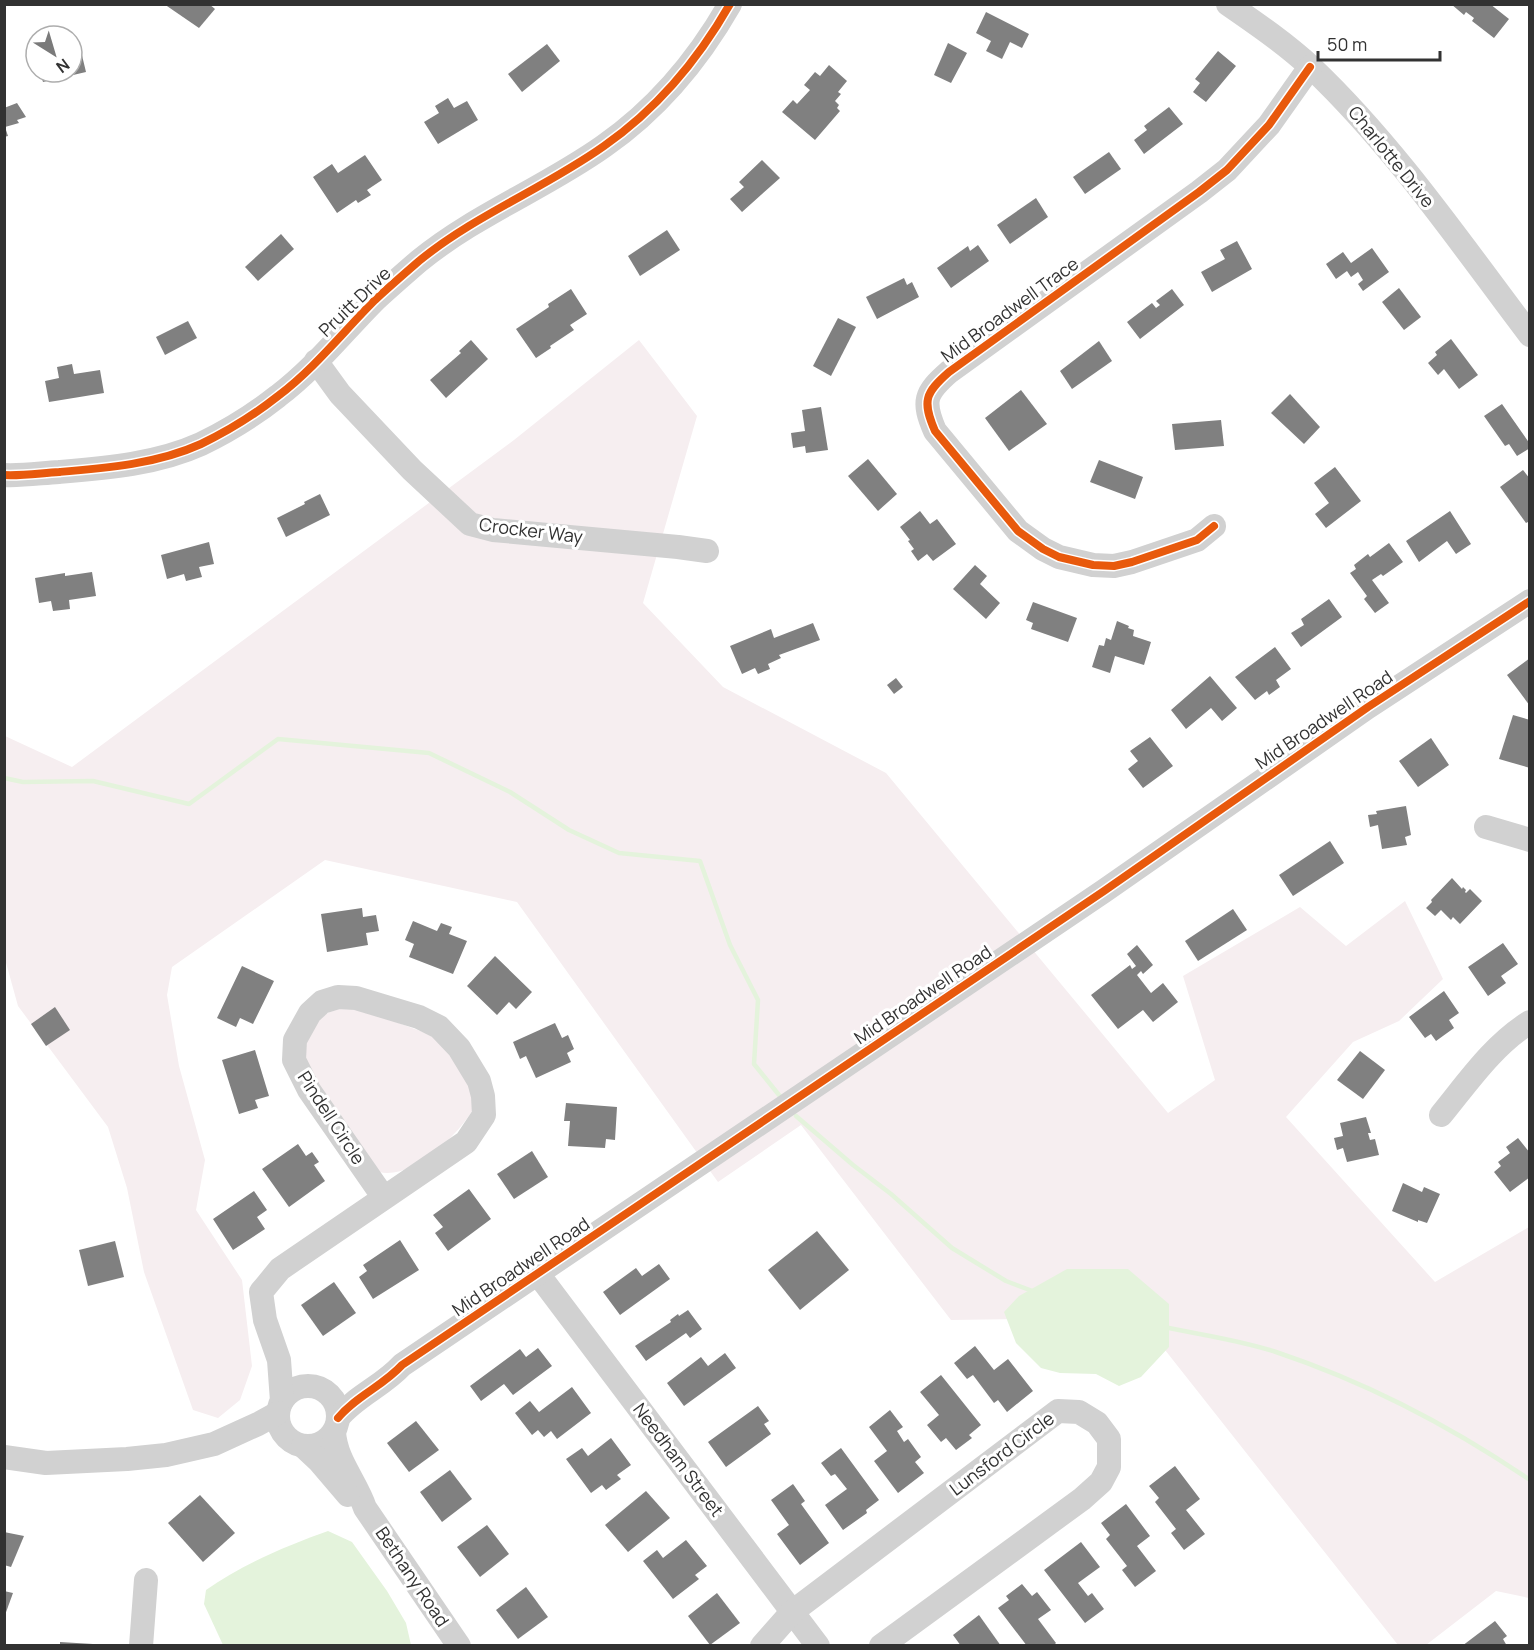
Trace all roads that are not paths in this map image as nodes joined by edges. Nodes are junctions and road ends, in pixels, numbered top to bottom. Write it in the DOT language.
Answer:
graph roads {
  1 [pos="730,4"];
  2 [pos="1228,4"];
  3 [pos="1310,67"];
  4 [pos="1530,335"];
  5 [pos="316,361"];
  6 [pos="4,476"];
  7 [pos="1214,526"];
  8 [pos="707,551"];
  9 [pos="1530,601"];
  10 [pos="1486,827"];
  11 [pos="1530,840"];
  12 [pos="1530,1022"];
  13 [pos="1441,1115"];
  14 [pos="384,1198"];
  15 [pos="537,1274"];
  16 [pos="279,1360"];
  17 [pos="402,1365"];
  18 [pos="314,1388"];
  19 [pos="280,1407"];
  20 [pos="336,1425"];
  21 [pos="295,1442"];
  22 [pos="214,1444"];
  23 [pos="4,1457"];
  24 [pos="365,1508"];
  25 [pos="147,1580"];
  26 [pos="792,1612"];
  27 [pos="141,1646"];
  28 [pos="459,1646"];
  29 [pos="762,1646"];
  30 [pos="818,1646"];
  31 [pos="882,1646"];
  1 -- 5 [label="street, Pruitt Drive"];
  2 -- 3 [label="street, Charlotte Drive"];
  3 -- 4 [label="street, Charlotte Drive"];
  3 -- 7 [label="street, Mid Broadwell Trace"];
  5 -- 6 [label="street, Pruitt Drive"];
  5 -- 8 [label="street, Crocker Way"];
  9 -- 15 [label="street, Mid Broadwell Road"];
  10 -- 11 [label="street"];
  12 -- 13 [label="street"];
  14 -- 14 [label="street, Pindell Circle"];
  14 -- 16 [label="street, Pindell Circle"];
  15 -- 17 [label="street, Mid Broadwell Road"];
  15 -- 26 [label="street, Needham Street"];
  16 -- 18 [label="street, Pindell Circle"];
  16 -- 19 [label="street, Pindell Circle"];
  17 -- 18 [label="street, Mid Broadwell Road"];
  17 -- 20 [label="street, Mid Broadwell Road"];
  18 -- 19 [label="street"];
  18 -- 20 [label="street"];
  19 -- 21 [label="street"];
  19 -- 22 [label="street"];
  20 -- 21 [label="street"];
  20 -- 24 [label="street, Bethany Road"];
  21 -- 22 [label="street"];
  21 -- 24 [label="street, Bethany Road"];
  22 -- 23 [label="street"];
  24 -- 28 [label="street, Bethany Road"];
  25 -- 27 [label="street"];
  26 -- 29 [label="street, Lunsford Circle"];
  26 -- 30 [label="street, Needham Street"];
  26 -- 31 [label="street, Lunsford Circle"];
}
